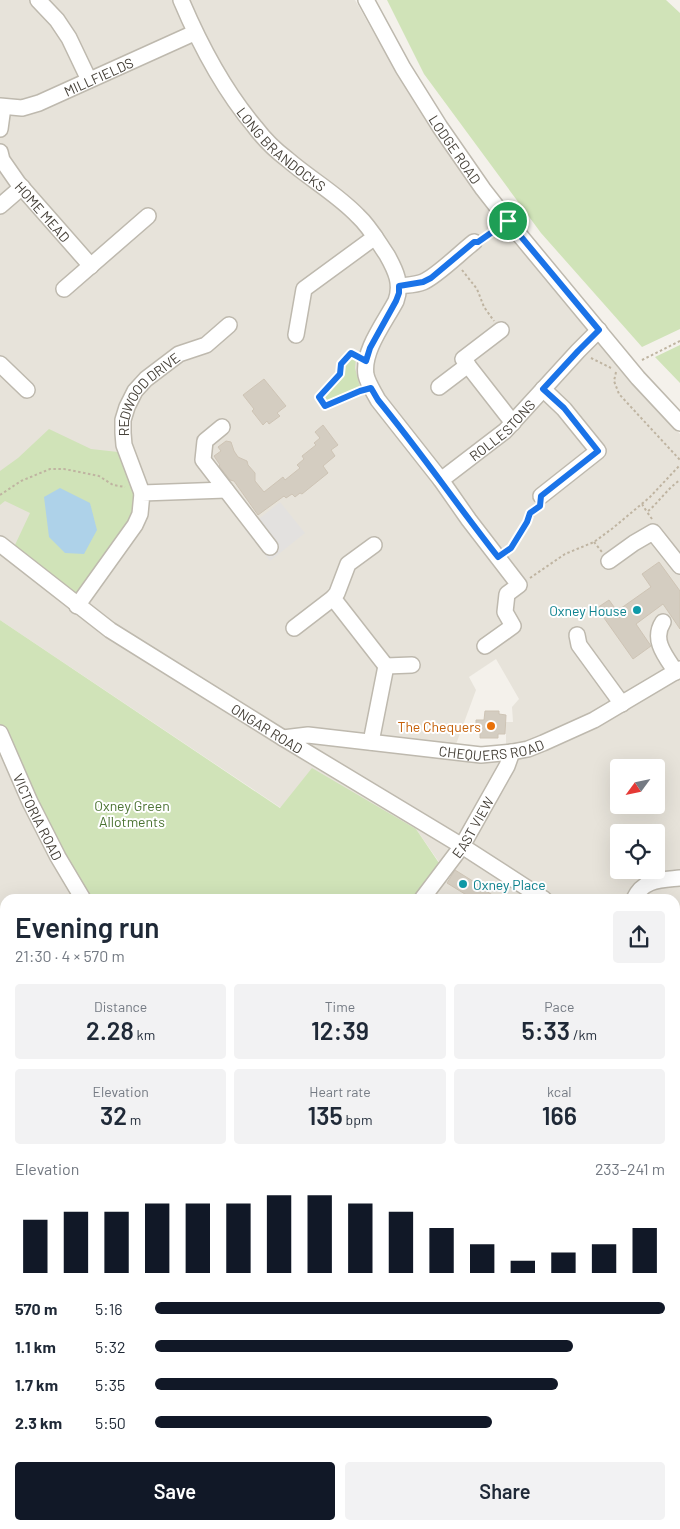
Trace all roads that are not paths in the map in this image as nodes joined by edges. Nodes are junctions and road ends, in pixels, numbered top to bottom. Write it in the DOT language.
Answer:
graph roads {
  1 [pos="38,0"];
  2 [pos="181,0"];
  3 [pos="366,0"];
  4 [pos="194,33"];
  5 [pos="89,80"];
  6 [pos="2,107"];
  7 [pos="0,129"];
  8 [pos="0,152"];
  9 [pos="22,187"];
  10 [pos="0,206"];
  11 [pos="148,216"];
  12 [pos="375,236"];
  13 [pos="474,242"];
  14 [pos="91,266"];
  15 [pos="399,286"];
  16 [pos="64,289"];
  17 [pos="229,325"];
  18 [pos="501,330"];
  19 [pos="599,330"];
  20 [pos="296,334"];
  21 [pos="0,364"];
  22 [pos="468,365"];
  23 [pos="439,387"];
  24 [pos="543,389"];
  25 [pos="28,390"];
  26 [pos="680,422"];
  27 [pos="513,423"];
  28 [pos="222,427"];
  29 [pos="440,480"];
  30 [pos="226,490"];
  31 [pos="142,493"];
  32 [pos="541,496"];
  33 [pos="0,544"];
  34 [pos="374,545"];
  35 [pos="270,547"];
  36 [pos="609,561"];
  37 [pos="680,566"];
  38 [pos="333,598"];
  39 [pos="77,606"];
  40 [pos="663,622"];
  41 [pos="294,628"];
  42 [pos="577,635"];
  43 [pos="485,646"];
  44 [pos="412,665"];
  45 [pos="386,666"];
  46 [pos="678,670"];
  47 [pos="622,704"];
  48 [pos="0,733"];
  49 [pos="283,738"];
  50 [pos="371,742"];
  51 [pos="512,752"];
  52 [pos="462,846"];
  53 [pos="680,878"];
  54 [pos="81,894"];
  55 [pos="426,894"];
  56 [pos="536,894"];
  57 [pos="637,894"];
  1 -- 5 [label="street"];
  2 -- 4 [label="street, LONG BRANDOCKS"];
  3 -- 19 [label="street, LODGE ROAD"];
  4 -- 5 [label="street, MILLFIELDS"];
  4 -- 12 [label="street, LONG BRANDOCKS"];
  5 -- 6 [label="street, MILLFIELDS"];
  6 -- 7 [label="street"];
  8 -- 9 [label="street, HOME MEAD"];
  9 -- 10 [label="street"];
  9 -- 14 [label="street, HOME MEAD"];
  11 -- 14 [label="street"];
  12 -- 15 [label="street, LONG BRANDOCKS"];
  12 -- 20 [label="street"];
  13 -- 15 [label="street"];
  14 -- 16 [label="street"];
  15 -- 29 [label="street"];
  17 -- 31 [label="street, REDWOOD DRIVE"];
  18 -- 22 [label="street"];
  19 -- 24 [label="street, ROLLESTONS"];
  19 -- 26 [label="street, LODGE ROAD"];
  21 -- 25 [label="street"];
  22 -- 23 [label="street"];
  22 -- 27 [label="street"];
  24 -- 27 [label="street, ROLLESTONS"];
  24 -- 32 [label="street"];
  27 -- 29 [label="street, ROLLESTONS"];
  28 -- 30 [label="street"];
  29 -- 43 [label="street"];
  30 -- 31 [label="street"];
  30 -- 35 [label="street"];
  31 -- 39 [label="street, REDWOOD DRIVE"];
  33 -- 39 [label="street, ONGAR ROAD"];
  34 -- 38 [label="street"];
  36 -- 37 [label="street"];
  38 -- 41 [label="street"];
  38 -- 45 [label="street"];
  39 -- 49 [label="street, ONGAR ROAD"];
  40 -- 46 [label="street"];
  42 -- 47 [label="street"];
  44 -- 45 [label="street"];
  45 -- 50 [label="street"];
  46 -- 47 [label="street, CHEQUERS ROAD"];
  47 -- 51 [label="street, CHEQUERS ROAD"];
  48 -- 54 [label="street, VICTORIA ROAD"];
  49 -- 50 [label="street, CHEQUERS ROAD"];
  49 -- 52 [label="street, ONGAR ROAD"];
  50 -- 51 [label="street, CHEQUERS ROAD"];
  51 -- 52 [label="street, EAST VIEW"];
  52 -- 55 [label="street, EAST VIEW"];
  52 -- 56 [label="street, ONGAR ROAD"];
  53 -- 57 [label="street"];
}
